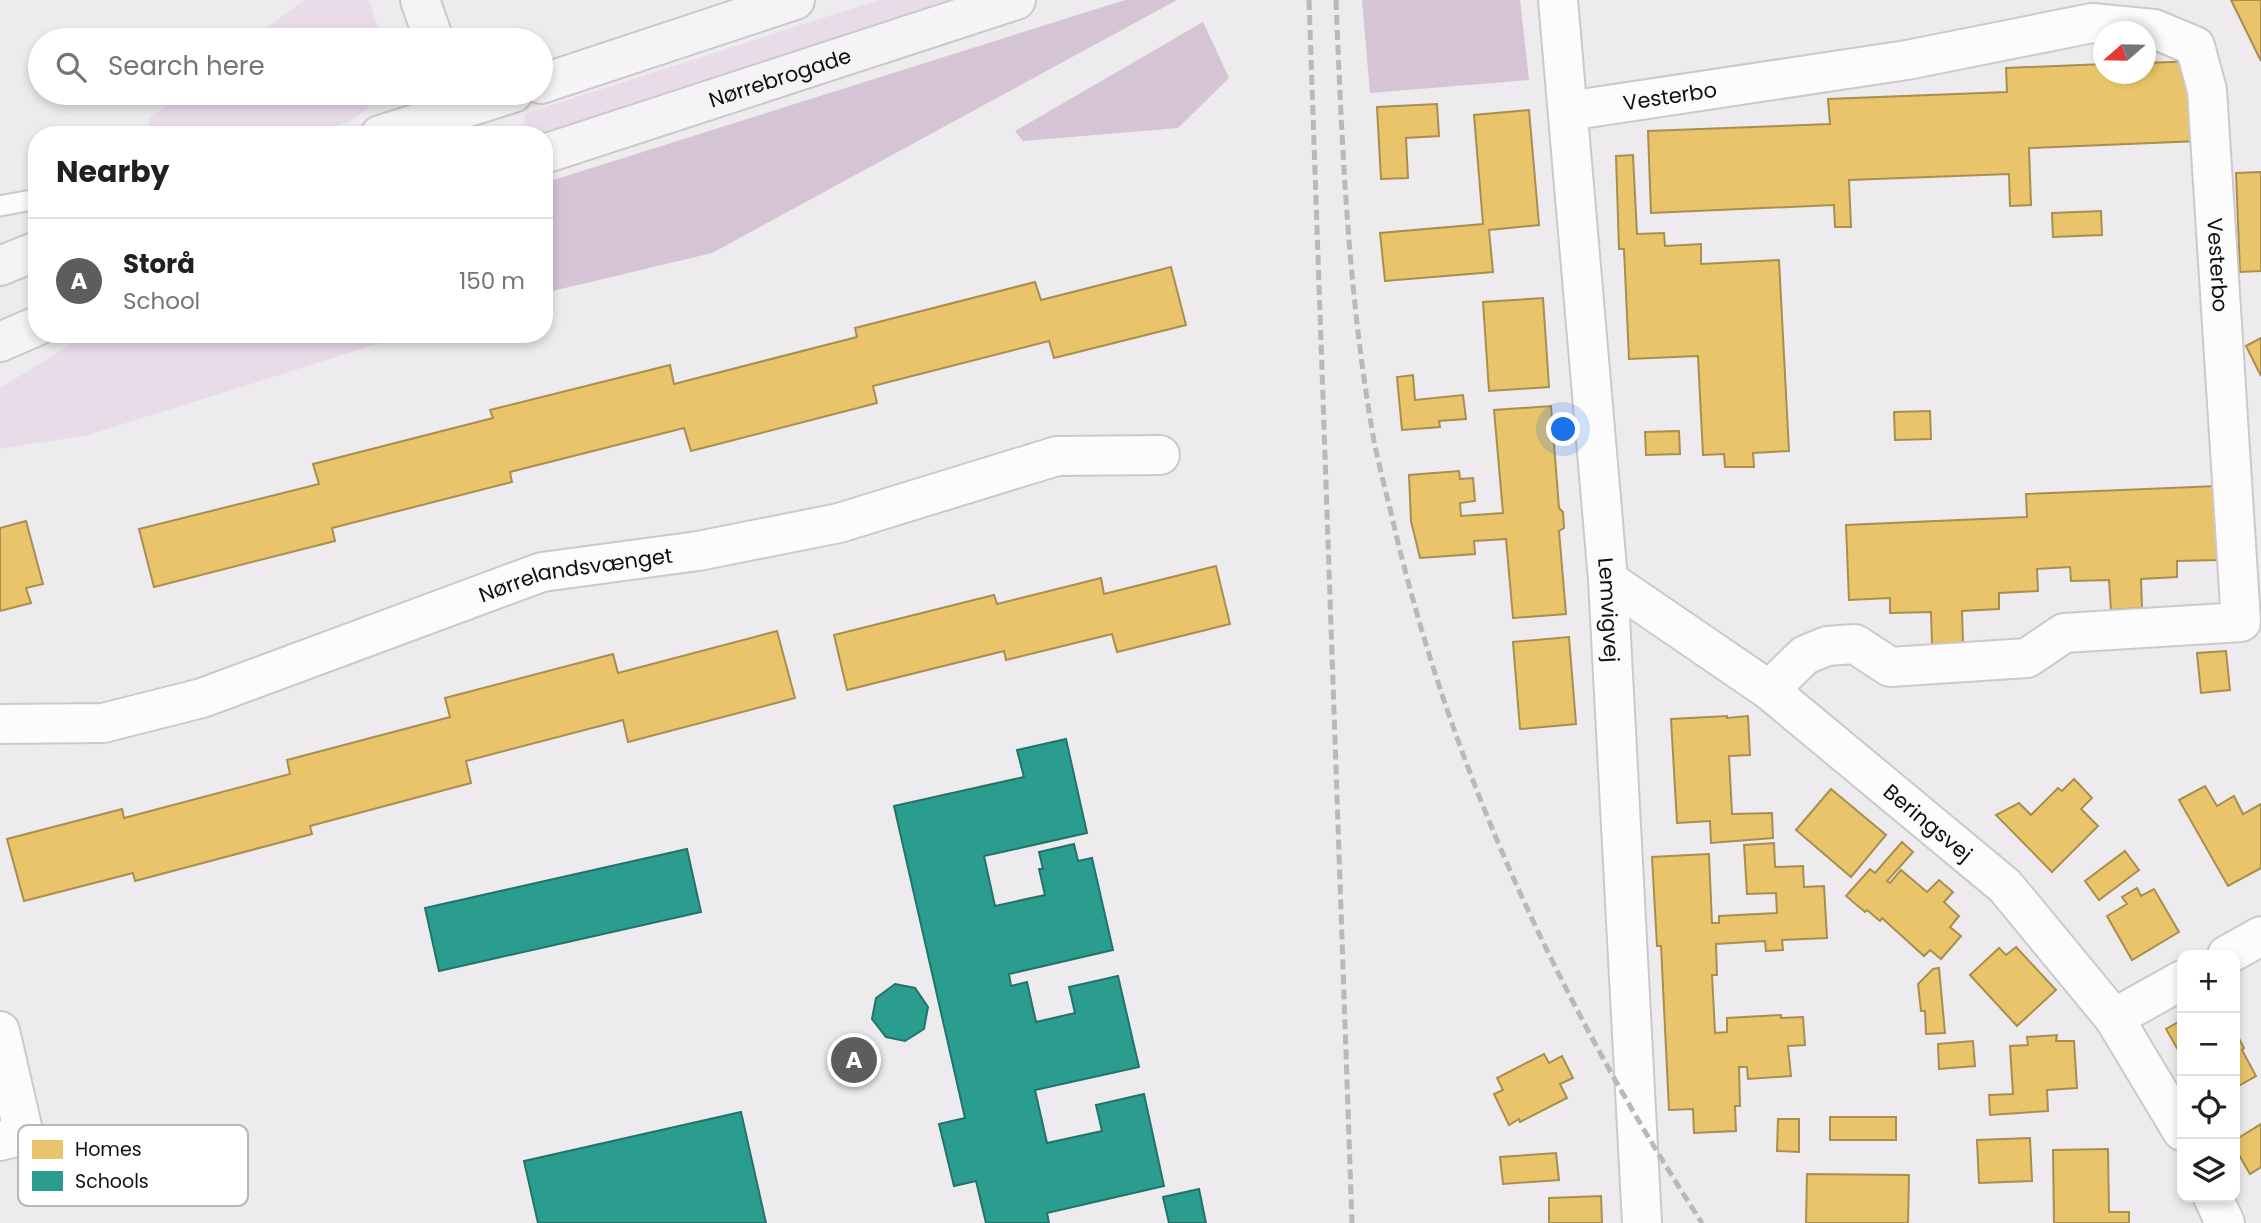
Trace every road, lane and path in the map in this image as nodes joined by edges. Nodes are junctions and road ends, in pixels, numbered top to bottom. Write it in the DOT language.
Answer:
graph roads {
  1 [pos="420,0"];
  2 [pos="795,0"];
  3 [pos="1016,0"];
  4 [pos="1558,0"];
  5 [pos="430,28"];
  6 [pos="553,80"];
  7 [pos="480,105"];
  8 [pos="1568,111"];
  9 [pos="458,113"];
  10 [pos="412,126"];
  11 [pos="553,150"];
  12 [pos="28,201"];
  13 [pos="0,206"];
  14 [pos="28,255"];
  15 [pos="0,266"];
  16 [pos="28,330"];
  17 [pos="0,342"];
  18 [pos="1160,455"];
  19 [pos="1608,580"];
  20 [pos="1769,690"];
  21 [pos="0,724"];
  22 [pos="2261,936"];
  23 [pos="2236,950"];
  24 [pos="2177,983"];
  25 [pos="2114,1018"];
  26 [pos="0,1031"];
  27 [pos="2177,1123"];
  28 [pos="12,1138"];
  29 [pos="2215,1202"];
  30 [pos="1643,1223"];
  31 [pos="2225,1223"];
  1 -- 5 [label="street"];
  2 -- 6 [label="street"];
  3 -- 11 [label="street, Nørrebrogade"];
  4 -- 8 [label="street, Lemvigvej"];
  7 -- 9 [label="street"];
  8 -- 19 [label="street, Lemvigvej"];
  8 -- 20 [label="street, Vesterbo"];
  9 -- 10 [label="street"];
  12 -- 13 [label="lane"];
  14 -- 15 [label="street"];
  16 -- 17 [label="street"];
  18 -- 21 [label="street, Nørrelandsvænget"];
  19 -- 20 [label="street, Beringsvej"];
  19 -- 30 [label="street, Lemvigvej"];
  20 -- 25 [label="street, Beringsvej"];
  22 -- 23 [label="street"];
  24 -- 25 [label="street"];
  25 -- 27 [label="street, Beringsvej"];
  26 -- 28 [label="street"];
  29 -- 31 [label="street"];
}
